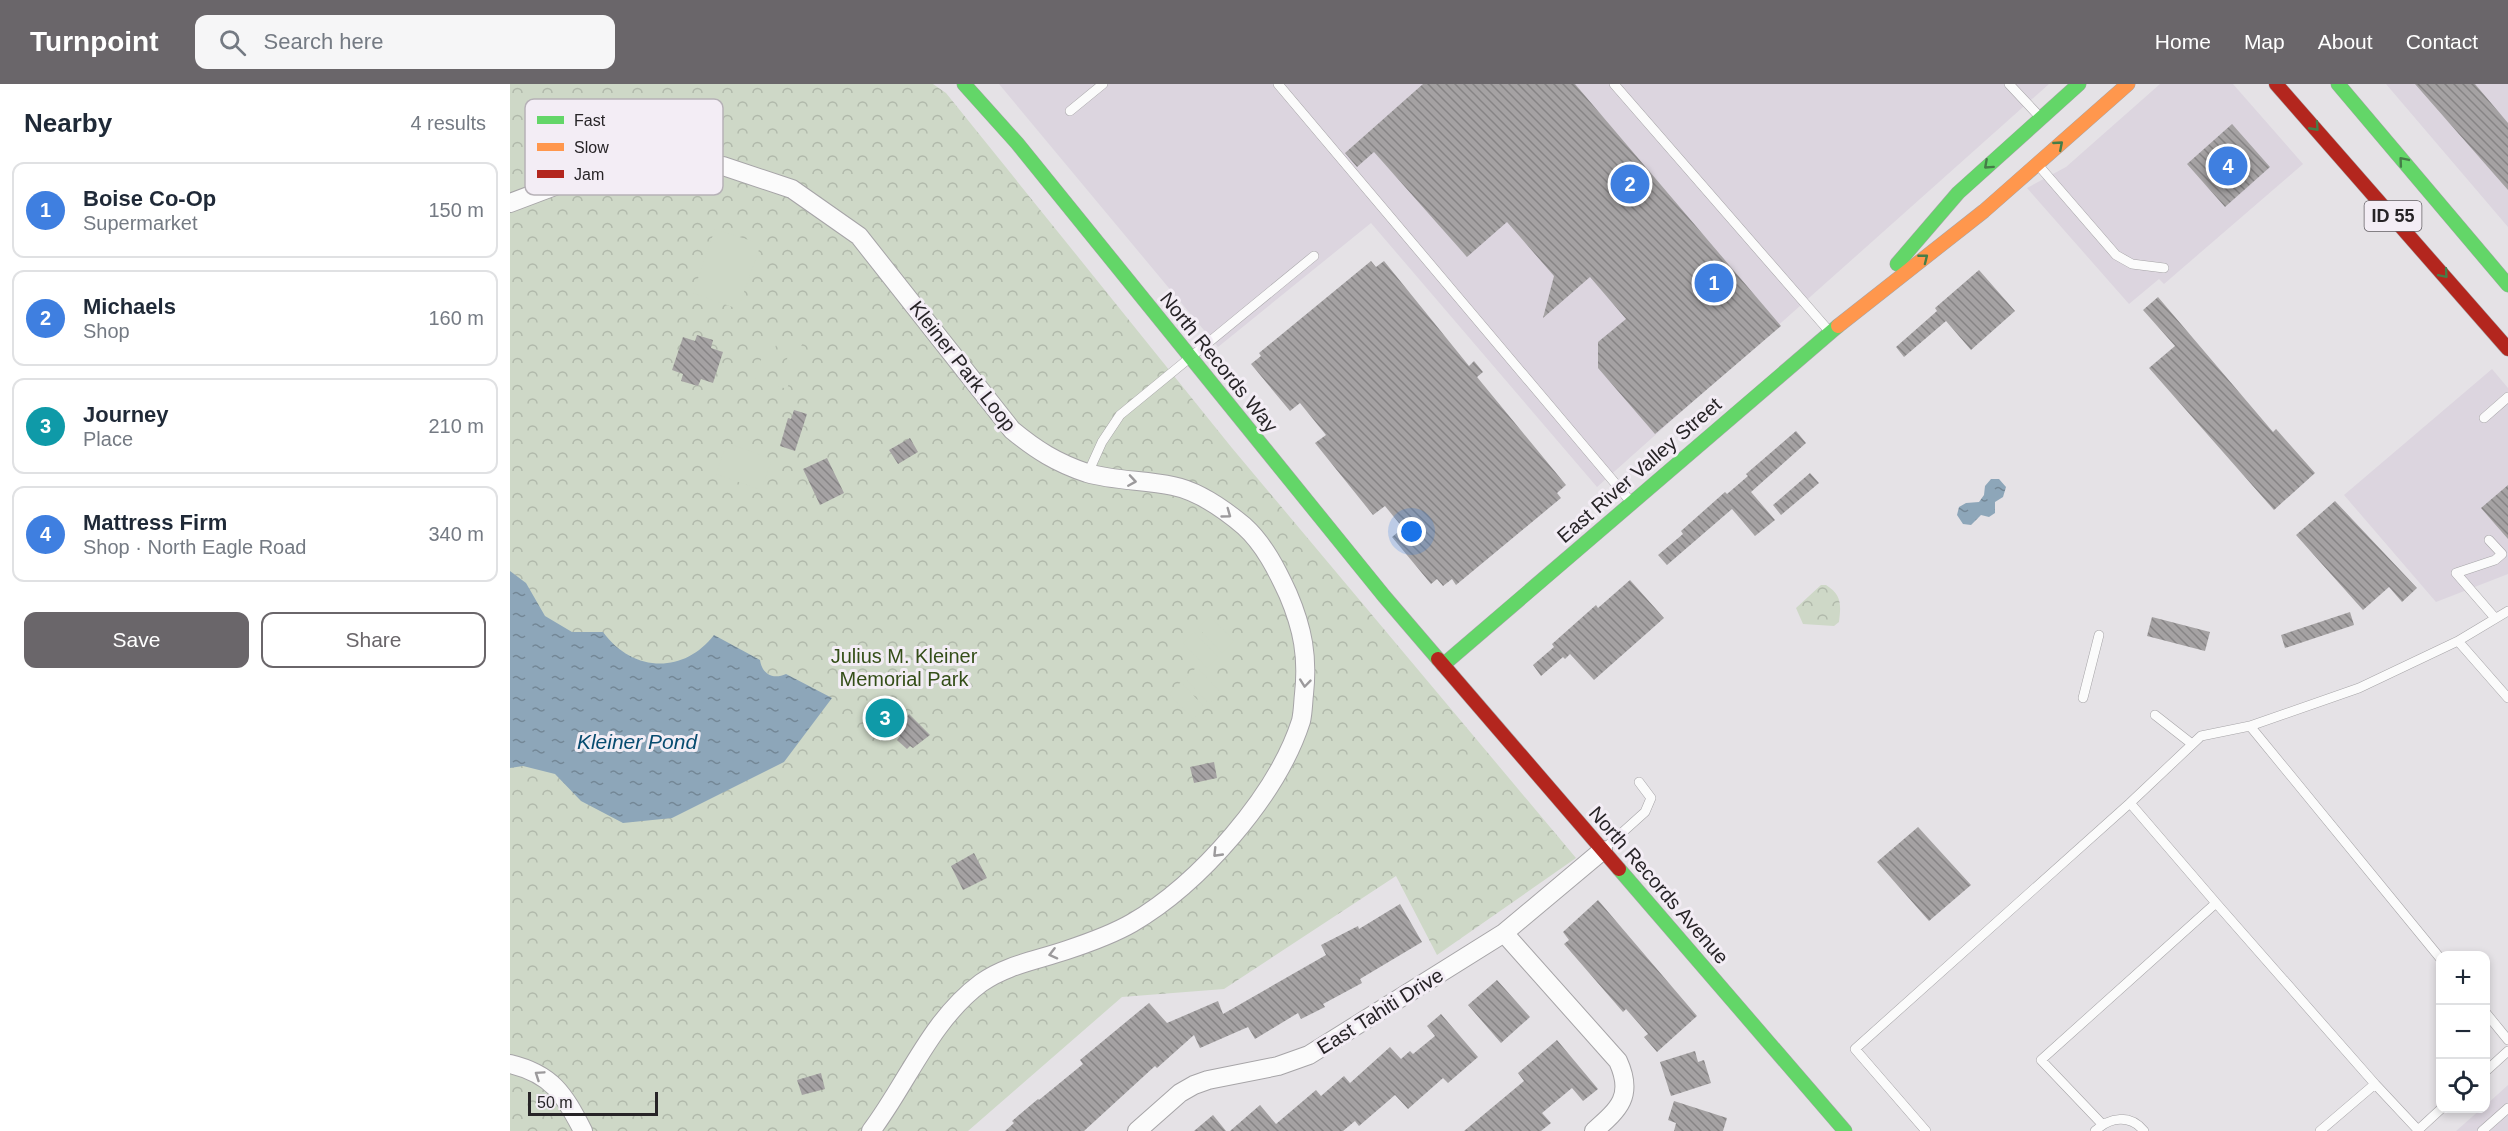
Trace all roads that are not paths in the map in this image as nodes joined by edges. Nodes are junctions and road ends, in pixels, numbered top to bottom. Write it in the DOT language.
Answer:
graph roads {
  1 [pos="964,84"];
  2 [pos="1103,84"];
  3 [pos="1278,84"];
  4 [pos="1614,84"];
  5 [pos="2009,84"];
  6 [pos="2079,84"];
  7 [pos="2128,84"];
  8 [pos="2276,84"];
  9 [pos="2338,84"];
  10 [pos="1070,111"];
  11 [pos="2041,118"];
  12 [pos="2037,164"];
  13 [pos="723,166"];
  14 [pos="530,195"];
  15 [pos="531,195"];
  16 [pos="510,203"];
  17 [pos="510,209"];
  18 [pos="1314,256"];
  19 [pos="2164,268"];
  20 [pos="2508,285"];
  21 [pos="1861,306"];
  22 [pos="1830,332"];
  23 [pos="2508,349"];
  24 [pos="1191,358"];
  25 [pos="2508,397"];
  26 [pos="2484,418"];
  27 [pos="1088,473"];
  28 [pos="1632,502"];
  29 [pos="2489,540"];
  30 [pos="2508,611"];
  31 [pos="2495,618"];
  32 [pos="2099,635"];
  33 [pos="2458,640"];
  34 [pos="1443,664"];
  35 [pos="2083,698"];
  36 [pos="2508,698"];
  37 [pos="2156,715"];
  38 [pos="2250,726"];
  39 [pos="2193,744"];
  40 [pos="1639,782"];
  41 [pos="2130,803"];
  42 [pos="1603,850"];
  43 [pos="2216,903"];
  44 [pos="1504,933"];
  45 [pos="2436,953"];
  46 [pos="2490,1018"];
  47 [pos="2508,1040"];
  48 [pos="2508,1051"];
  49 [pos="510,1064"];
  50 [pos="2490,1067"];
  51 [pos="2375,1084"];
  52 [pos="2508,1108"];
  53 [pos="2436,1113"];
  54 [pos="2099,1128"];
  55 [pos="2417,1130"];
  56 [pos="583,1131"];
  57 [pos="871,1131"];
  58 [pos="1137,1131"];
  59 [pos="1594,1131"];
  60 [pos="1845,1131"];
  61 [pos="1926,1131"];
  62 [pos="2144,1131"];
  63 [pos="2320,1131"];
  64 [pos="2482,1131"];
  1 -- 24 [label="main road, North Records Way"];
  2 -- 10 [label="lane"];
  3 -- 28 [label="lane"];
  4 -- 22 [label="lane"];
  5 -- 11 [label="lane"];
  6 -- 11 [label="main road, East River Valley Street"];
  12 -- 7 [label="main road, East River Valley Street, one-way"];
  8 -- 23 [label="main road, ID 55, one-way"];
  20 -- 9 [label="main road, ID 55, one-way"];
  11 -- 21 [label="main road, East River Valley Street, one-way"];
  12 -- 19 [label="lane"];
  21 -- 12 [label="main road, East River Valley Street, one-way"];
  13 -- 27 [label="street, Kleiner Park Loop"];
  14 -- 16 [label="street, Kleiner Park Loop"];
  15 -- 17 [label="street, Kleiner Park Loop"];
  18 -- 24 [label="lane"];
  21 -- 22 [label="main road, East River Valley Street"];
  22 -- 28 [label="main road, East River Valley Street"];
  24 -- 27 [label="lane"];
  24 -- 34 [label="main road, North Records Way"];
  25 -- 26 [label="lane"];
  27 -- 57 [label="street, Kleiner Park Loop, one-way"];
  28 -- 34 [label="main road, East River Valley Street"];
  29 -- 31 [label="lane"];
  30 -- 31 [label="lane"];
  31 -- 33 [label="lane"];
  32 -- 35 [label="lane"];
  33 -- 36 [label="lane"];
  33 -- 38 [label="lane"];
  34 -- 42 [label="main road, North Records Avenue"];
  37 -- 39 [label="lane"];
  38 -- 39 [label="lane"];
  38 -- 45 [label="lane"];
  39 -- 41 [label="lane"];
  40 -- 42 [label="lane"];
  41 -- 43 [label="lane"];
  41 -- 61 [label="lane"];
  42 -- 44 [label="street, East Tahiti Drive"];
  42 -- 60 [label="main road, North Records Avenue"];
  43 -- 51 [label="lane"];
  43 -- 54 [label="lane"];
  44 -- 58 [label="street, East Tahiti Drive"];
  44 -- 59 [label="street"];
  46 -- 47 [label="lane"];
  48 -- 50 [label="lane"];
  56 -- 49 [label="street, one-way"];
  51 -- 55 [label="lane"];
  51 -- 63 [label="lane"];
  52 -- 64 [label="lane"];
  53 -- 55 [label="lane"];
  54 -- 62 [label="lane"];
}
